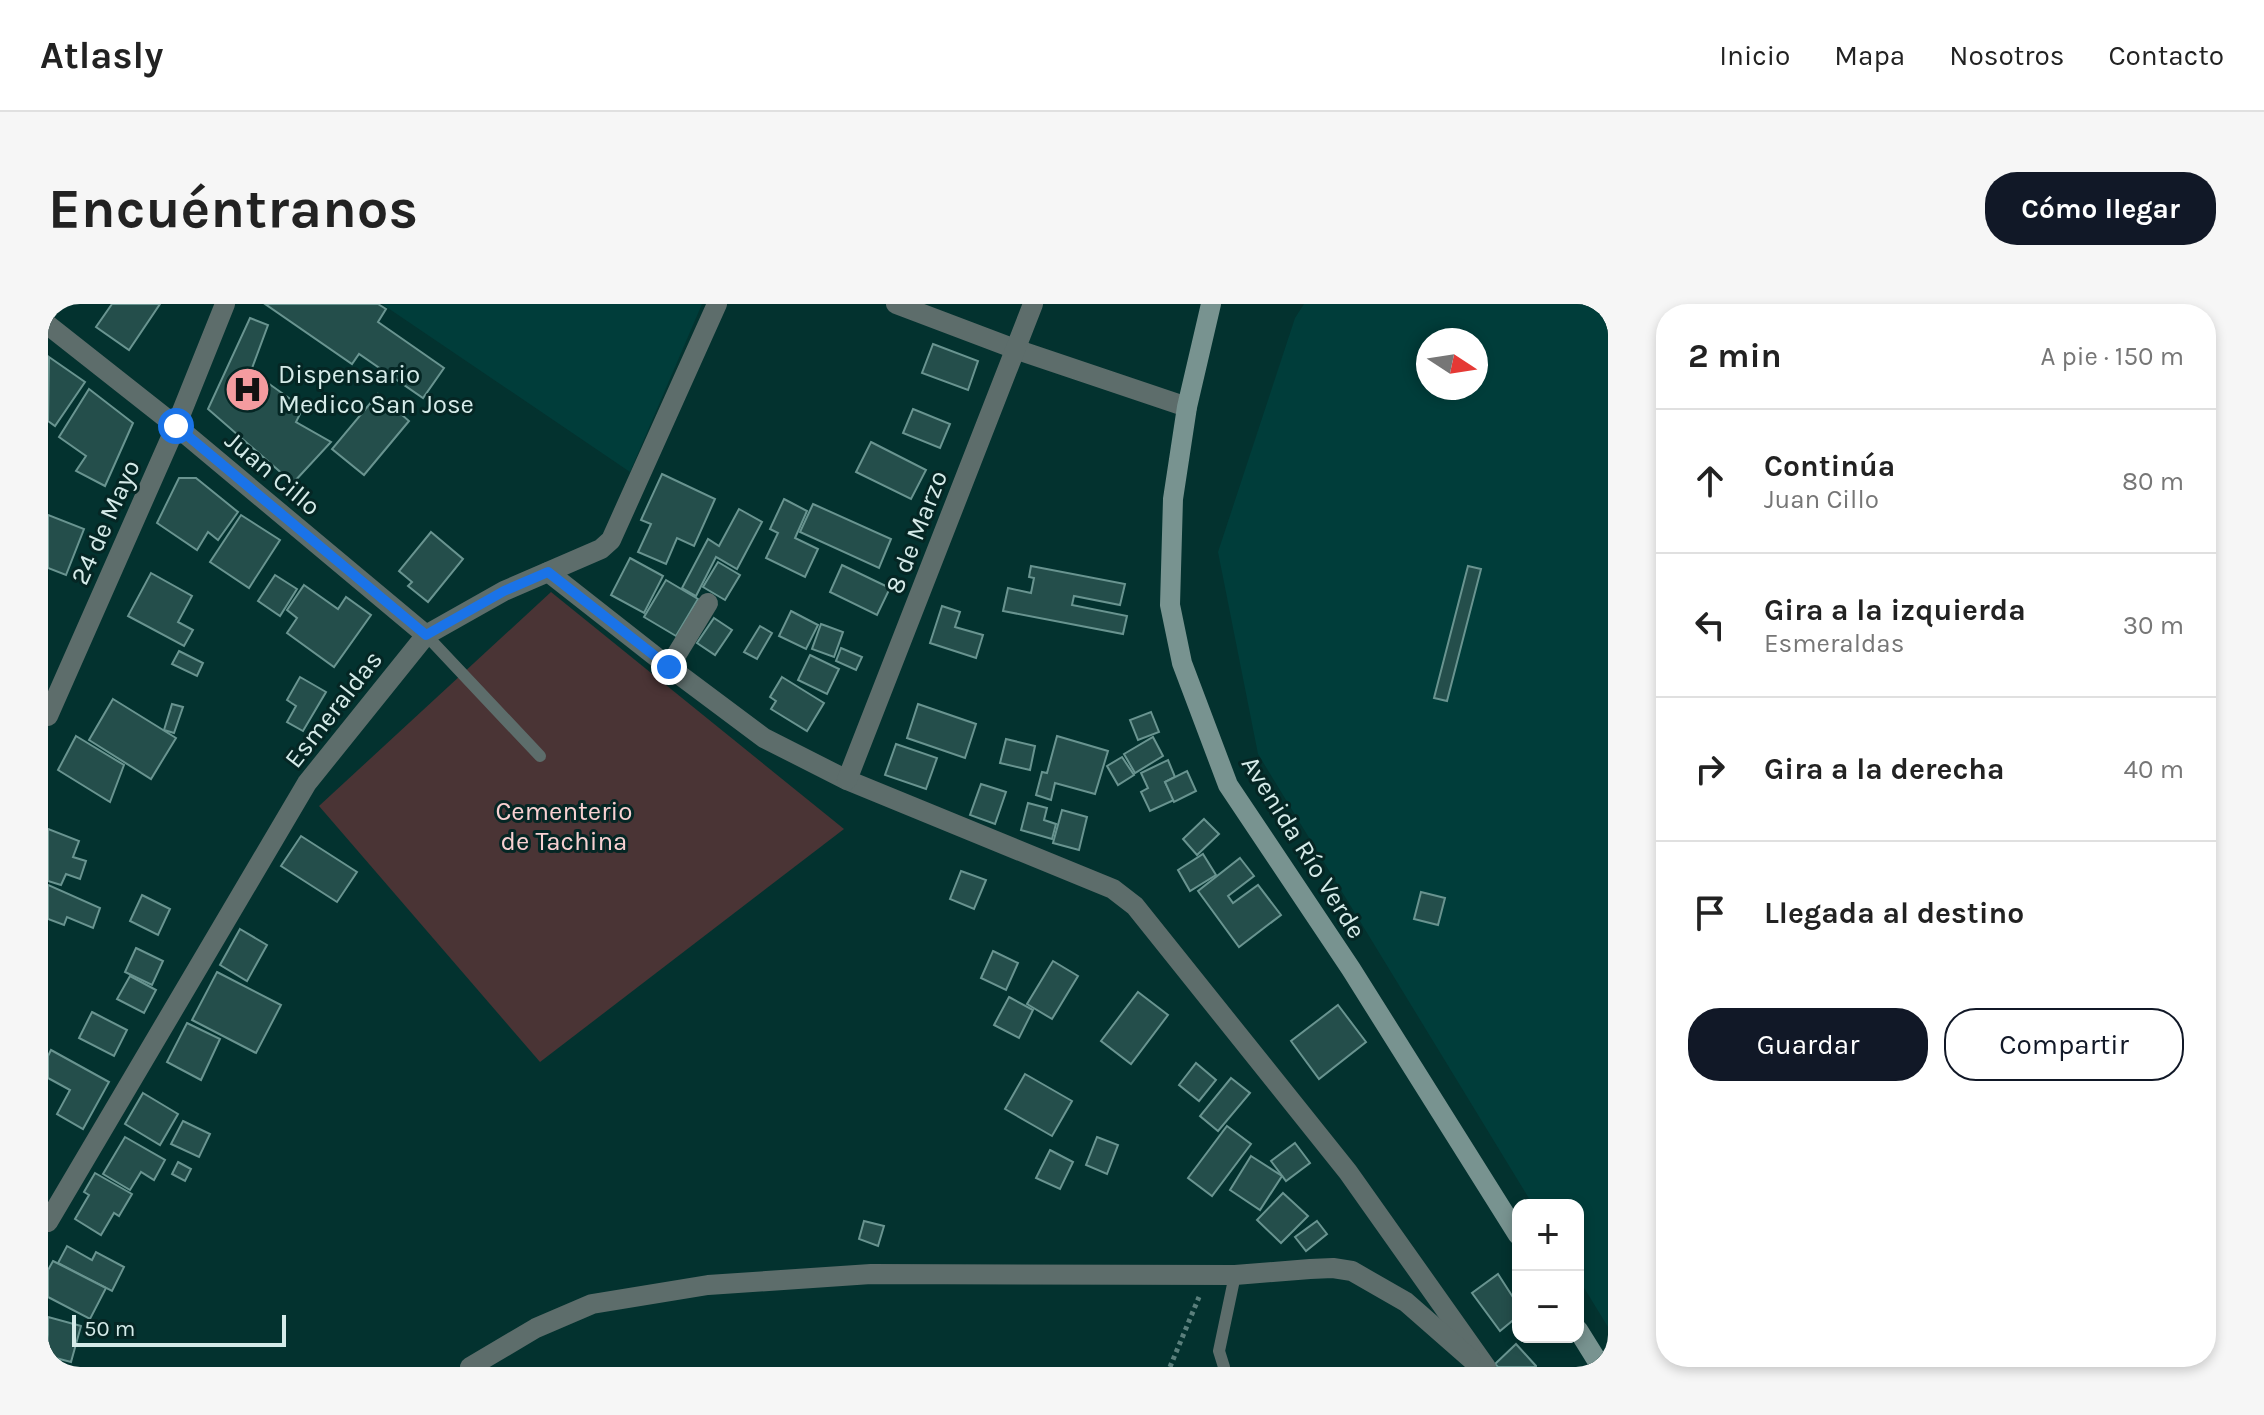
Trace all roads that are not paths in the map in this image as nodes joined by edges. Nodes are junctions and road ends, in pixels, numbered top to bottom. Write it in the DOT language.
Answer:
graph roads {
  1 [pos="225,304"];
  2 [pos="717,304"];
  3 [pos="896,304"];
  4 [pos="1033,304"];
  5 [pos="1211,304"];
  6 [pos="48,325"];
  7 [pos="1015,349"];
  8 [pos="1187,407"];
  9 [pos="176,426"];
  10 [pos="548,572"];
  11 [pos="708,603"];
  12 [pos="426,635"];
  13 [pos="669,667"];
  14 [pos="48,716"];
  15 [pos="540,756"];
  16 [pos="847,780"];
  17 [pos="48,1222"];
  18 [pos="1512,1225"];
  19 [pos="1235,1275"];
  20 [pos="1584,1340"];
  21 [pos="470,1367"];
  22 [pos="1224,1367"];
  23 [pos="1483,1367"];
  24 [pos="1601,1367"];
  1 -- 9 [label="street, 24 de Mayo"];
  2 -- 10 [label="street, Esmeraldas"];
  3 -- 7 [label="street"];
  4 -- 7 [label="street, 8 de Marzo"];
  5 -- 8 [label="main road, Avenida Río Verde"];
  6 -- 9 [label="street, Juan Cillo"];
  7 -- 8 [label="street"];
  7 -- 16 [label="street, 8 de Marzo"];
  8 -- 18 [label="main road, Avenida Río Verde"];
  9 -- 12 [label="street, Juan Cillo"];
  9 -- 14 [label="street, 24 de Mayo"];
  10 -- 12 [label="street, Esmeraldas"];
  10 -- 13 [label="street"];
  11 -- 13 [label="street"];
  12 -- 15 [label="lane"];
  12 -- 17 [label="street, Esmeraldas"];
  13 -- 16 [label="street"];
  16 -- 23 [label="street"];
  19 -- 21 [label="street"];
  19 -- 22 [label="lane"];
  19 -- 23 [label="street"];
  20 -- 24 [label="main road"];
}
